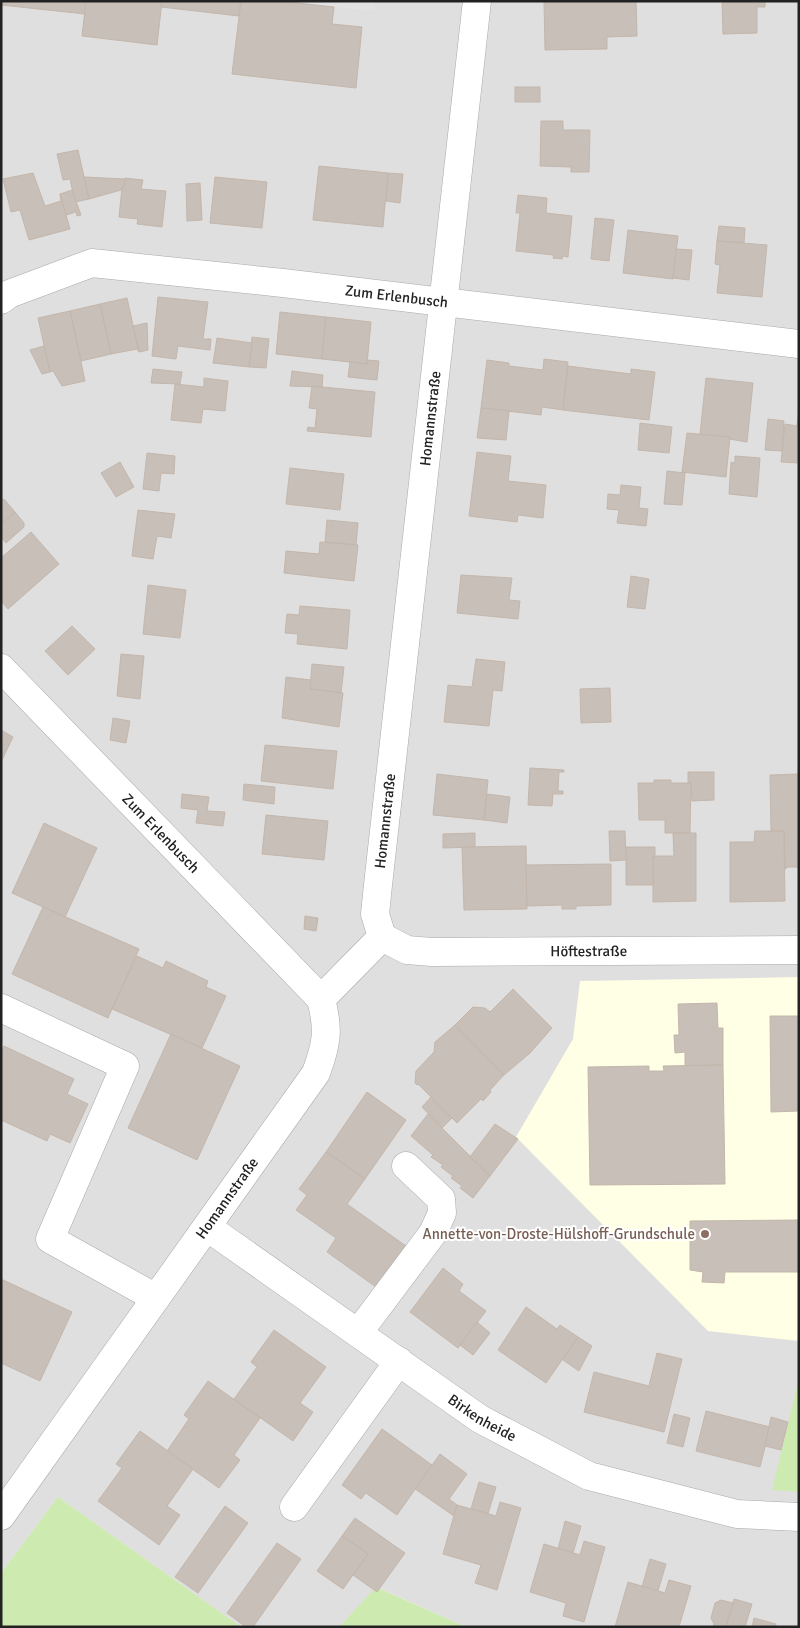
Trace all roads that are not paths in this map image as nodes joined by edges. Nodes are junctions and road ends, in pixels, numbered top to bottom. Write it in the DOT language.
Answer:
graph roads {
  1 [pos="477,1"];
  2 [pos="1,300"];
  3 [pos="442,302"];
  4 [pos="799,344"];
  5 [pos="1,668"];
  6 [pos="382,937"];
  7 [pos="799,950"];
  8 [pos="321,998"];
  9 [pos="1,1008"];
  10 [pos="406,1166"];
  11 [pos="207,1227"];
  12 [pos="156,1298"];
  13 [pos="358,1333"];
  14 [pos="399,1362"];
  15 [pos="294,1507"];
  16 [pos="1,1516"];
  17 [pos="799,1518"];
  1 -- 3 [label="street, Homannstraße"];
  2 -- 3 [label="street, Zum Erlenbusch"];
  3 -- 4 [label="street, Zum Erlenbusch"];
  3 -- 6 [label="street, Homannstraße"];
  5 -- 8 [label="street, Zum Erlenbusch"];
  6 -- 7 [label="street, Höftestraße"];
  6 -- 8 [label="street"];
  8 -- 11 [label="street, Homannstraße"];
  9 -- 12 [label="street"];
  10 -- 13 [label="street"];
  11 -- 12 [label="street, Homannstraße"];
  11 -- 13 [label="street, Birkenheide"];
  12 -- 16 [label="street, Homannstraße"];
  13 -- 14 [label="street, Birkenheide"];
  14 -- 15 [label="street"];
  14 -- 17 [label="street, Birkenheide"];
}
